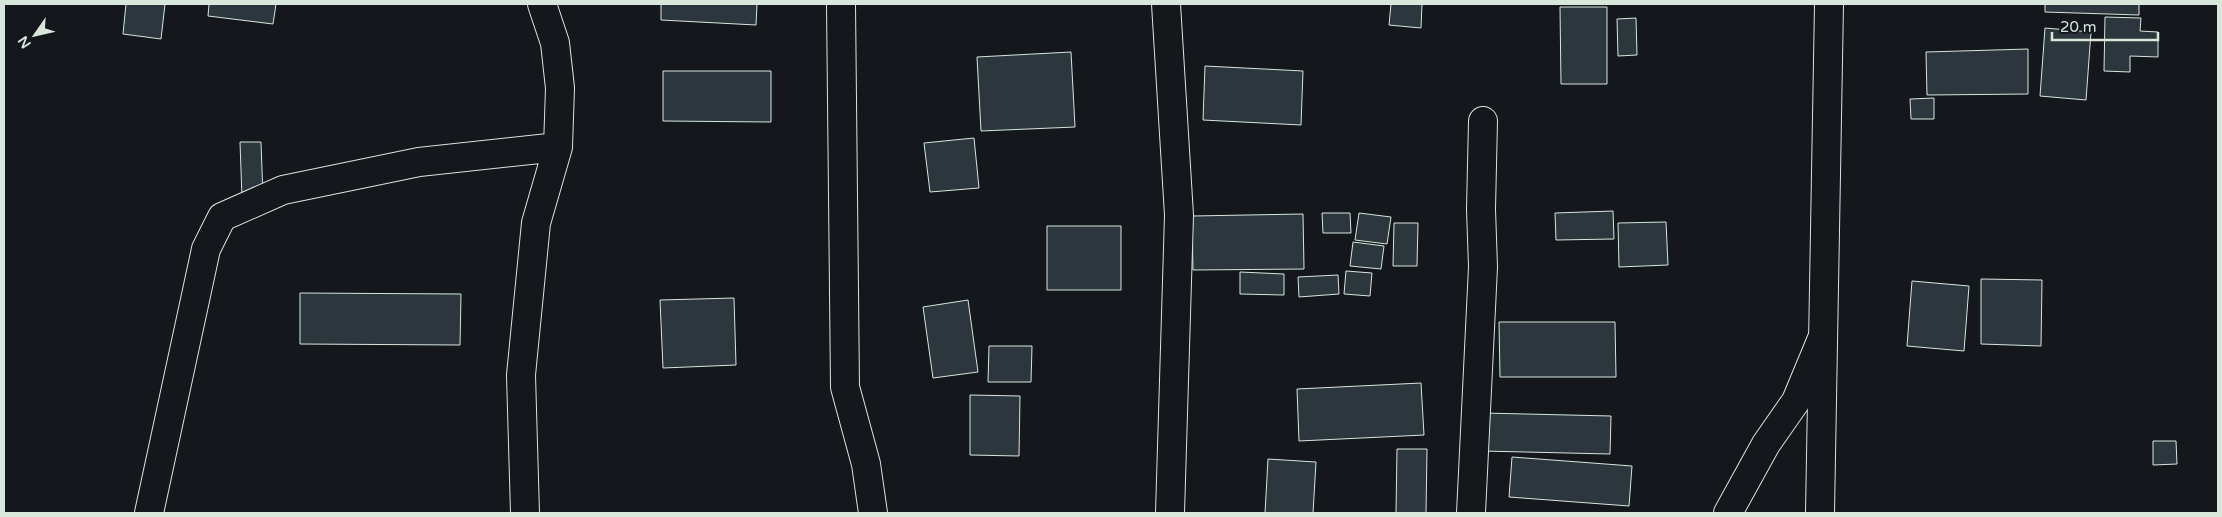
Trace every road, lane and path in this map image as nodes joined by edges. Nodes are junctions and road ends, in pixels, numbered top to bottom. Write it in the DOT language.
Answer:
graph roads {
  1 [pos="542,4"];
  2 [pos="841,4"];
  3 [pos="1166,4"];
  4 [pos="1829,4"];
  5 [pos="1483,120"];
  6 [pos="558,147"];
  7 [pos="1823,336"];
  8 [pos="149,513"];
  9 [pos="525,513"];
  10 [pos="874,513"];
  11 [pos="1170,513"];
  12 [pos="1471,513"];
  13 [pos="1728,513"];
  14 [pos="1820,513"];
  1 -- 6 [label="street"];
  2 -- 10 [label="street"];
  3 -- 11 [label="street"];
  4 -- 7 [label="street"];
  5 -- 12 [label="street"];
  6 -- 8 [label="street"];
  6 -- 9 [label="street"];
  7 -- 13 [label="street"];
  7 -- 14 [label="street"];
}
